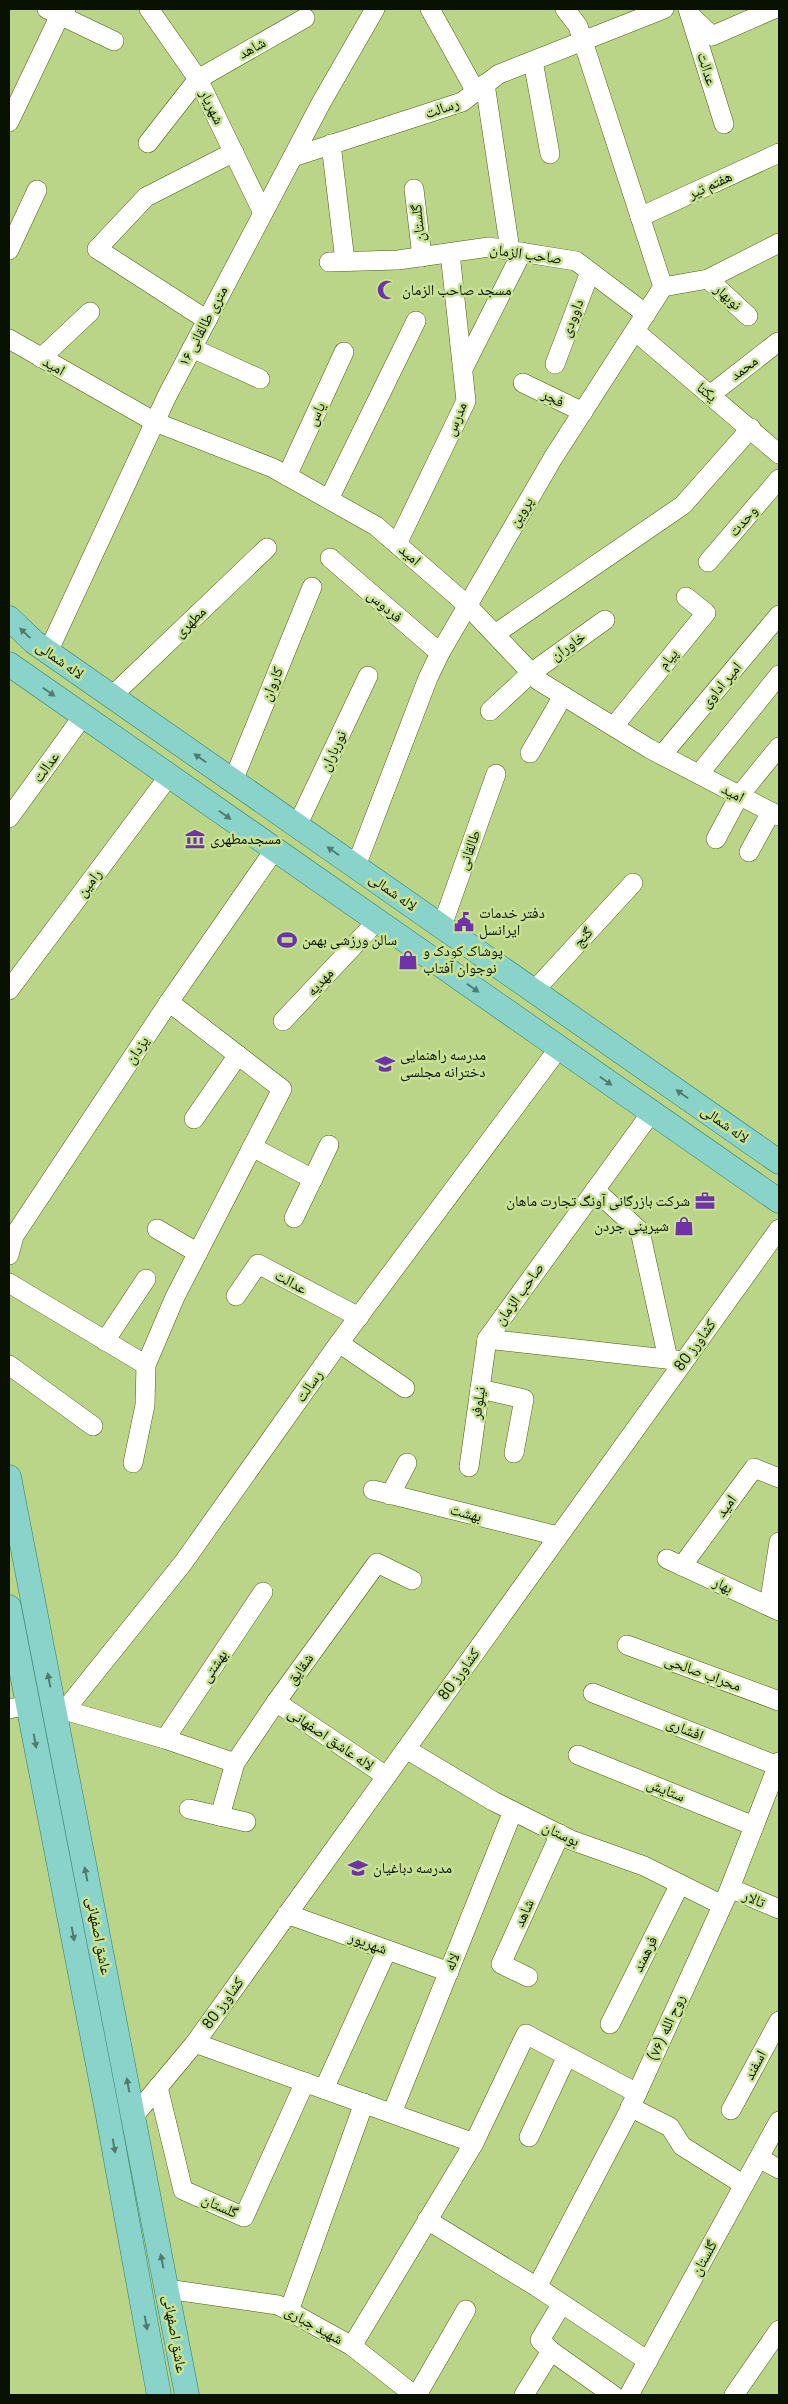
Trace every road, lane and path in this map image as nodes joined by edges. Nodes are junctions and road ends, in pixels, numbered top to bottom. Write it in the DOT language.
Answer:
graph roads {
  1 [pos="375,9"];
  2 [pos="430,9"];
  3 [pos="564,9"];
  4 [pos="772,9"];
  5 [pos="655,10"];
  6 [pos="58,11"];
  7 [pos="688,11"];
  8 [pos="158,12"];
  9 [pos="305,18"];
  10 [pos="580,33"];
  11 [pos="114,41"];
  12 [pos="533,61"];
  13 [pos="198,78"];
  14 [pos="481,88"];
  15 [pos="9,122"];
  16 [pos="724,124"];
  17 [pos="148,143"];
  18 [pos="330,144"];
  19 [pos="234,152"];
  20 [pos="779,153"];
  21 [pos="550,154"];
  22 [pos="293,157"];
  23 [pos="414,189"];
  24 [pos="37,190"];
  25 [pos="263,213"];
  26 [pos="640,217"];
  27 [pos="779,243"];
  28 [pos="9,250"];
  29 [pos="516,251"];
  30 [pos="450,253"];
  31 [pos="422,257"];
  32 [pos="590,272"];
  33 [pos="708,279"];
  34 [pos="663,287"];
  35 [pos="90,312"];
  36 [pos="646,314"];
  37 [pos="748,316"];
  38 [pos="207,320"];
  39 [pos="416,321"];
  40 [pos="635,331"];
  41 [pos="9,339"];
  42 [pos="778,342"];
  43 [pos="192,348"];
  44 [pos="344,352"];
  45 [pos="42,358"];
  46 [pos="555,364"];
  47 [pos="463,369"];
  48 [pos="260,379"];
  49 [pos="523,383"];
  50 [pos="710,394"];
  51 [pos="582,412"];
  52 [pos="155,422"];
  53 [pos="751,428"];
  54 [pos="779,454"];
  55 [pos="287,476"];
  56 [pos="779,479"];
  57 [pos="329,499"];
  58 [pos="397,544"];
  59 [pos="268,548"];
  60 [pos="330,558"];
  61 [pos="708,562"];
  62 [pos="312,587"];
  63 [pos="686,597"];
  64 [pos="466,604"];
  65 [pos="779,617"];
  66 [pos="9,618"];
  67 [pos="605,620"];
  68 [pos="495,634"];
  69 [pos="48,652"];
  70 [pos="440,653"];
  71 [pos="13,668"];
  72 [pos="531,673"];
  73 [pos="779,675"];
  74 [pos="368,676"];
  75 [pos="112,696"];
  76 [pos="563,696"];
  77 [pos="490,711"];
  78 [pos="83,716"];
  79 [pos="614,726"];
  80 [pos="779,747"];
  81 [pos="530,752"];
  82 [pos="662,755"];
  83 [pos="496,774"];
  84 [pos="700,774"];
  85 [pos="169,776"];
  86 [pos="233,781"];
  87 [pos="739,796"];
  88 [pos="775,814"];
  89 [pos="9,818"];
  90 [pos="297,826"];
  91 [pos="716,839"];
  92 [pos="275,850"];
  93 [pos="749,852"];
  94 [pos="356,866"];
  95 [pos="633,883"];
  96 [pos="377,920"];
  97 [pos="442,926"];
  98 [pos="472,947"];
  99 [pos="452,974"];
  100 [pos="9,990"];
  101 [pos="534,991"];
  102 [pos="169,1002"];
  103 [pos="283,1021"];
  104 [pos="558,1048"];
  105 [pos="238,1056"];
  106 [pos="651,1113"];
  107 [pos="194,1119"];
  108 [pos="329,1146"];
  109 [pos="252,1147"];
  110 [pos="779,1162"];
  111 [pos="313,1179"];
  112 [pos="595,1190"];
  113 [pos="779,1201"];
  114 [pos="294,1218"];
  115 [pos="157,1229"];
  116 [pos="779,1229"];
  117 [pos="198,1253"];
  118 [pos="9,1256"];
  119 [pos="146,1279"];
  120 [pos="9,1283"];
  121 [pos="236,1296"];
  122 [pos="358,1317"];
  123 [pos="487,1339"];
  124 [pos="105,1341"];
  125 [pos="339,1343"];
  126 [pos="676,1360"];
  127 [pos="9,1365"];
  128 [pos="146,1365"];
  129 [pos="405,1388"];
  130 [pos="480,1388"];
  131 [pos="93,1426"];
  132 [pos="514,1453"];
  133 [pos="133,1463"];
  134 [pos="407,1463"];
  135 [pos="469,1467"];
  136 [pos="9,1478"];
  137 [pos="779,1478"];
  138 [pos="558,1536"];
  139 [pos="779,1542"];
  140 [pos="674,1563"];
  141 [pos="412,1580"];
  142 [pos="264,1592"];
  143 [pos="9,1607"];
  144 [pos="774,1609"];
  145 [pos="627,1645"];
  146 [pos="593,1693"];
  147 [pos="779,1701"];
  148 [pos="276,1702"];
  149 [pos="18,1707"];
  150 [pos="60,1715"];
  151 [pos="165,1739"];
  152 [pos="406,1749"];
  153 [pos="578,1755"];
  154 [pos="235,1763"];
  155 [pos="778,1764"];
  156 [pos="386,1776"];
  157 [pos="189,1809"];
  158 [pos="513,1811"];
  159 [pos="220,1816"];
  160 [pos="246,1822"];
  161 [pos="754,1826"];
  162 [pos="560,1834"];
  163 [pos="680,1884"];
  164 [pos="726,1896"];
  165 [pos="779,1909"];
  166 [pos="288,1914"];
  167 [pos="387,1950"];
  168 [pos="448,1972"];
  169 [pos="528,1977"];
  170 [pos="779,2021"];
  171 [pos="610,2024"];
  172 [pos="195,2043"];
  173 [pos="567,2056"];
  174 [pos="305,2082"];
  175 [pos="158,2088"];
  176 [pos="324,2088"];
  177 [pos="634,2100"];
  178 [pos="364,2103"];
  179 [pos="731,2110"];
  180 [pos="392,2113"];
  181 [pos="134,2116"];
  182 [pos="779,2121"];
  183 [pos="529,2137"];
  184 [pos="474,2143"];
  185 [pos="759,2158"];
  186 [pos="779,2168"];
  187 [pos="744,2185"];
  188 [pos="427,2220"];
  189 [pos="536,2286"];
  190 [pos="167,2289"];
  191 [pos="561,2304"];
  192 [pos="466,2310"];
  193 [pos="288,2311"];
  194 [pos="779,2330"];
  195 [pos="352,2346"];
  196 [pos="551,2351"];
  197 [pos="648,2361"];
  198 [pos="159,2395"];
  199 [pos="187,2395"];
  200 [pos="415,2395"];
  201 [pos="524,2395"];
  202 [pos="612,2395"];
  203 [pos="629,2395"];
  204 [pos="734,2395"];
  1 -- 22 [label="street, ۱۶ متری طالقانی"];
  2 -- 14 [label="street"];
  3 -- 10 [label="street"];
  4 -- 7 [label="street"];
  5 -- 10 [label="street, رسالت"];
  6 -- 11 [label="street"];
  6 -- 15 [label="street"];
  7 -- 16 [label="street, عدالت"];
  8 -- 13 [label="street, شهریار"];
  9 -- 13 [label="street, شاهد"];
  10 -- 12 [label="street, رسالت"];
  10 -- 26 [label="street"];
  12 -- 14 [label="street, رسالت"];
  12 -- 21 [label="street"];
  13 -- 17 [label="street"];
  13 -- 19 [label="street, شهریار"];
  14 -- 18 [label="street, رسالت"];
  14 -- 29 [label="street"];
  18 -- 22 [label="street, رسالت"];
  18 -- 31 [label="street, صاحب الزمان"];
  19 -- 25 [label="street, شهریار"];
  19 -- 38 [label="street"];
  20 -- 26 [label="street, هفتم تیر"];
  22 -- 25 [label="street, ۱۶ متری طالقانی"];
  23 -- 31 [label="street, گلستان"];
  24 -- 28 [label="street"];
  25 -- 38 [label="street, ۱۶ متری طالقانی"];
  26 -- 34 [label="street"];
  27 -- 33 [label="street"];
  29 -- 30 [label="street, صاحب الزمان"];
  29 -- 32 [label="street, صاحب الزمان"];
  29 -- 47 [label="street"];
  30 -- 31 [label="street, صاحب الزمان"];
  30 -- 47 [label="street, مدرس"];
  32 -- 36 [label="street, صاحب الزمان"];
  32 -- 46 [label="street, داوودی"];
  33 -- 34 [label="street"];
  33 -- 37 [label="street, نوبهار"];
  34 -- 36 [label="street, پروین"];
  35 -- 45 [label="street"];
  36 -- 40 [label="street, پروین"];
  38 -- 43 [label="street, ۱۶ متری طالقانی"];
  39 -- 57 [label="street"];
  40 -- 50 [label="street, یکتا"];
  40 -- 51 [label="street, پروین"];
  41 -- 45 [label="street, امید"];
  42 -- 50 [label="street, محمد"];
  43 -- 48 [label="street"];
  43 -- 52 [label="street, ۱۶ متری طالقانی"];
  44 -- 55 [label="street, یاس"];
  45 -- 52 [label="street, امید"];
  47 -- 58 [label="street, مدرس"];
  49 -- 51 [label="street, فجر"];
  50 -- 53 [label="street, یکتا"];
  51 -- 64 [label="street, پروین"];
  52 -- 55 [label="street, امید"];
  52 -- 69 [label="street, ۱۶ متری طالقانی"];
  53 -- 54 [label="street, یکتا"];
  53 -- 68 [label="street"];
  55 -- 57 [label="street, امید"];
  56 -- 61 [label="street, وحدت"];
  57 -- 58 [label="street, امید"];
  58 -- 64 [label="street, امید"];
  59 -- 75 [label="street, مطهری"];
  60 -- 70 [label="street, فردوس"];
  62 -- 86 [label="street, کاروان"];
  63 -- 79 [label="street, پیام"];
  64 -- 68 [label="street, امید"];
  64 -- 70 [label="street, پروین"];
  65 -- 82 [label="street, امیر اداوی"];
  69 -- 66 [label="main road, لاله شمالی, one-way"];
  67 -- 72 [label="street, خاوران"];
  68 -- 72 [label="street, امید"];
  69 -- 75 [label="main road, لاله شمالی"];
  70 -- 94 [label="street, پروین"];
  71 -- 78 [label="main road, one-way"];
  72 -- 76 [label="street, امید"];
  72 -- 77 [label="street, خاوران"];
  73 -- 84 [label="street"];
  74 -- 90 [label="street, نورباران"];
  86 -- 75 [label="main road, لاله شمالی, one-way"];
  76 -- 79 [label="street, امید"];
  76 -- 81 [label="street"];
  78 -- 85 [label="main road"];
  78 -- 89 [label="street, عدالت"];
  79 -- 82 [label="street, امید"];
  80 -- 87 [label="street"];
  82 -- 84 [label="street, امید"];
  83 -- 97 [label="street, طالقانی"];
  84 -- 87 [label="street, امید"];
  85 -- 92 [label="main road, one-way"];
  85 -- 100 [label="street, رامین"];
  86 -- 90 [label="main road, لاله شمالی"];
  87 -- 88 [label="street, امید"];
  87 -- 91 [label="street"];
  88 -- 93 [label="street"];
  94 -- 90 [label="main road, لاله شمالی, one-way"];
  92 -- 96 [label="main road"];
  92 -- 102 [label="street, یزدان"];
  94 -- 97 [label="main road, لاله شمالی"];
  95 -- 101 [label="street, گنج"];
  96 -- 99 [label="main road"];
  96 -- 103 [label="street, مهدیه"];
  97 -- 98 [label="main road, لاله شمالی"];
  98 -- 99 [label="main road"];
  98 -- 101 [label="main road, لاله شمالی"];
  99 -- 104 [label="main road, one-way"];
  110 -- 101 [label="main road, لاله شمالی, one-way"];
  102 -- 105 [label="street"];
  102 -- 118 [label="street, یزدان"];
  104 -- 106 [label="main road, one-way"];
  104 -- 122 [label="street, رسالت"];
  105 -- 107 [label="street"];
  105 -- 109 [label="street"];
  106 -- 112 [label="street, صاحب الزمان"];
  106 -- 113 [label="main road"];
  108 -- 111 [label="street"];
  109 -- 111 [label="street"];
  109 -- 117 [label="street"];
  111 -- 114 [label="street"];
  112 -- 123 [label="street, صاحب الزمان"];
  112 -- 126 [label="street"];
  115 -- 117 [label="street"];
  116 -- 126 [label="street, کشاورز 80"];
  117 -- 128 [label="street"];
  119 -- 124 [label="street"];
  120 -- 124 [label="street"];
  121 -- 122 [label="street, عدالت"];
  122 -- 125 [label="street, رسالت"];
  123 -- 126 [label="street, صاحب الزمان"];
  123 -- 130 [label="street, نیلوفر"];
  124 -- 128 [label="street"];
  125 -- 129 [label="street"];
  125 -- 150 [label="street, رسالت"];
  126 -- 138 [label="street, کشاورز 80"];
  127 -- 131 [label="street"];
  128 -- 133 [label="street"];
  130 -- 132 [label="street"];
  130 -- 135 [label="street, نیلوفر"];
  134 -- 138 [label="street, بهشت"];
  150 -- 136 [label="main road, عاشق اصفهانی, one-way"];
  137 -- 140 [label="street, امید"];
  138 -- 152 [label="street, کشاورز 80"];
  139 -- 144 [label="street"];
  140 -- 144 [label="street, بهار"];
  141 -- 148 [label="street, شقایق"];
  142 -- 151 [label="street, بهشتی"];
  143 -- 149 [label="main road, عاشق اصفهانی"];
  145 -- 147 [label="street, محراب صالحی"];
  146 -- 155 [label="street, افشاری"];
  148 -- 154 [label="street, شقایق"];
  148 -- 156 [label="street, لاله عاشق اصفهانی"];
  149 -- 198 [label="main road, عاشق اصفهانی, one-way"];
  150 -- 151 [label="street"];
  181 -- 150 [label="main road, عاشق اصفهانی, one-way"];
  151 -- 154 [label="street"];
  152 -- 156 [label="street, کشاورز 80"];
  152 -- 158 [label="street, بوستان"];
  153 -- 161 [label="street, ستایش"];
  154 -- 159 [label="street, شقایق"];
  155 -- 161 [label="street, روح الله (۷۶)"];
  156 -- 166 [label="street, کشاورز 80"];
  157 -- 159 [label="street"];
  158 -- 162 [label="street, بوستان"];
  158 -- 168 [label="street, لاله"];
  159 -- 160 [label="street"];
  161 -- 164 [label="street, روح الله (۷۶)"];
  162 -- 163 [label="street, بوستان"];
  162 -- 169 [label="street, شاهد"];
  163 -- 164 [label="street, بوستان"];
  163 -- 171 [label="street, فرهمند"];
  164 -- 165 [label="street, تالار"];
  164 -- 177 [label="street, روح الله (۷۶)"];
  166 -- 167 [label="street, شهریور"];
  166 -- 172 [label="street, کشاورز 80"];
  167 -- 168 [label="street, شهریور"];
  167 -- 176 [label="street"];
  168 -- 180 [label="street, لاله"];
  170 -- 179 [label="street, اسفند"];
  172 -- 174 [label="street"];
  172 -- 175 [label="street, کشاورز 80"];
  173 -- 177 [label="street"];
  173 -- 183 [label="street"];
  173 -- 184 [label="street"];
  174 -- 175 [label="street, گلستان"];
  174 -- 176 [label="street"];
  175 -- 181 [label="street, کشاورز 80"];
  176 -- 178 [label="street"];
  177 -- 187 [label="street"];
  177 -- 189 [label="street, روح الله (۷۶)"];
  178 -- 180 [label="street"];
  178 -- 193 [label="street"];
  180 -- 184 [label="street"];
  190 -- 181 [label="main road, عاشق اصفهانی, one-way"];
  182 -- 185 [label="street, گلستان"];
  184 -- 188 [label="street"];
  185 -- 186 [label="street"];
  185 -- 187 [label="street, گلستان"];
  187 -- 197 [label="street, گلستان"];
  188 -- 189 [label="street"];
  188 -- 195 [label="street"];
  189 -- 191 [label="street"];
  190 -- 193 [label="street, شهید جباری"];
  190 -- 199 [label="main road, عاشق اصفهانی"];
  191 -- 196 [label="street"];
  191 -- 197 [label="street"];
  192 -- 200 [label="street"];
  193 -- 195 [label="street, شهید جباری"];
  194 -- 204 [label="street"];
  195 -- 200 [label="street, شهید جباری"];
  196 -- 201 [label="street"];
  196 -- 202 [label="street"];
  197 -- 203 [label="street, گلستان"];
}
